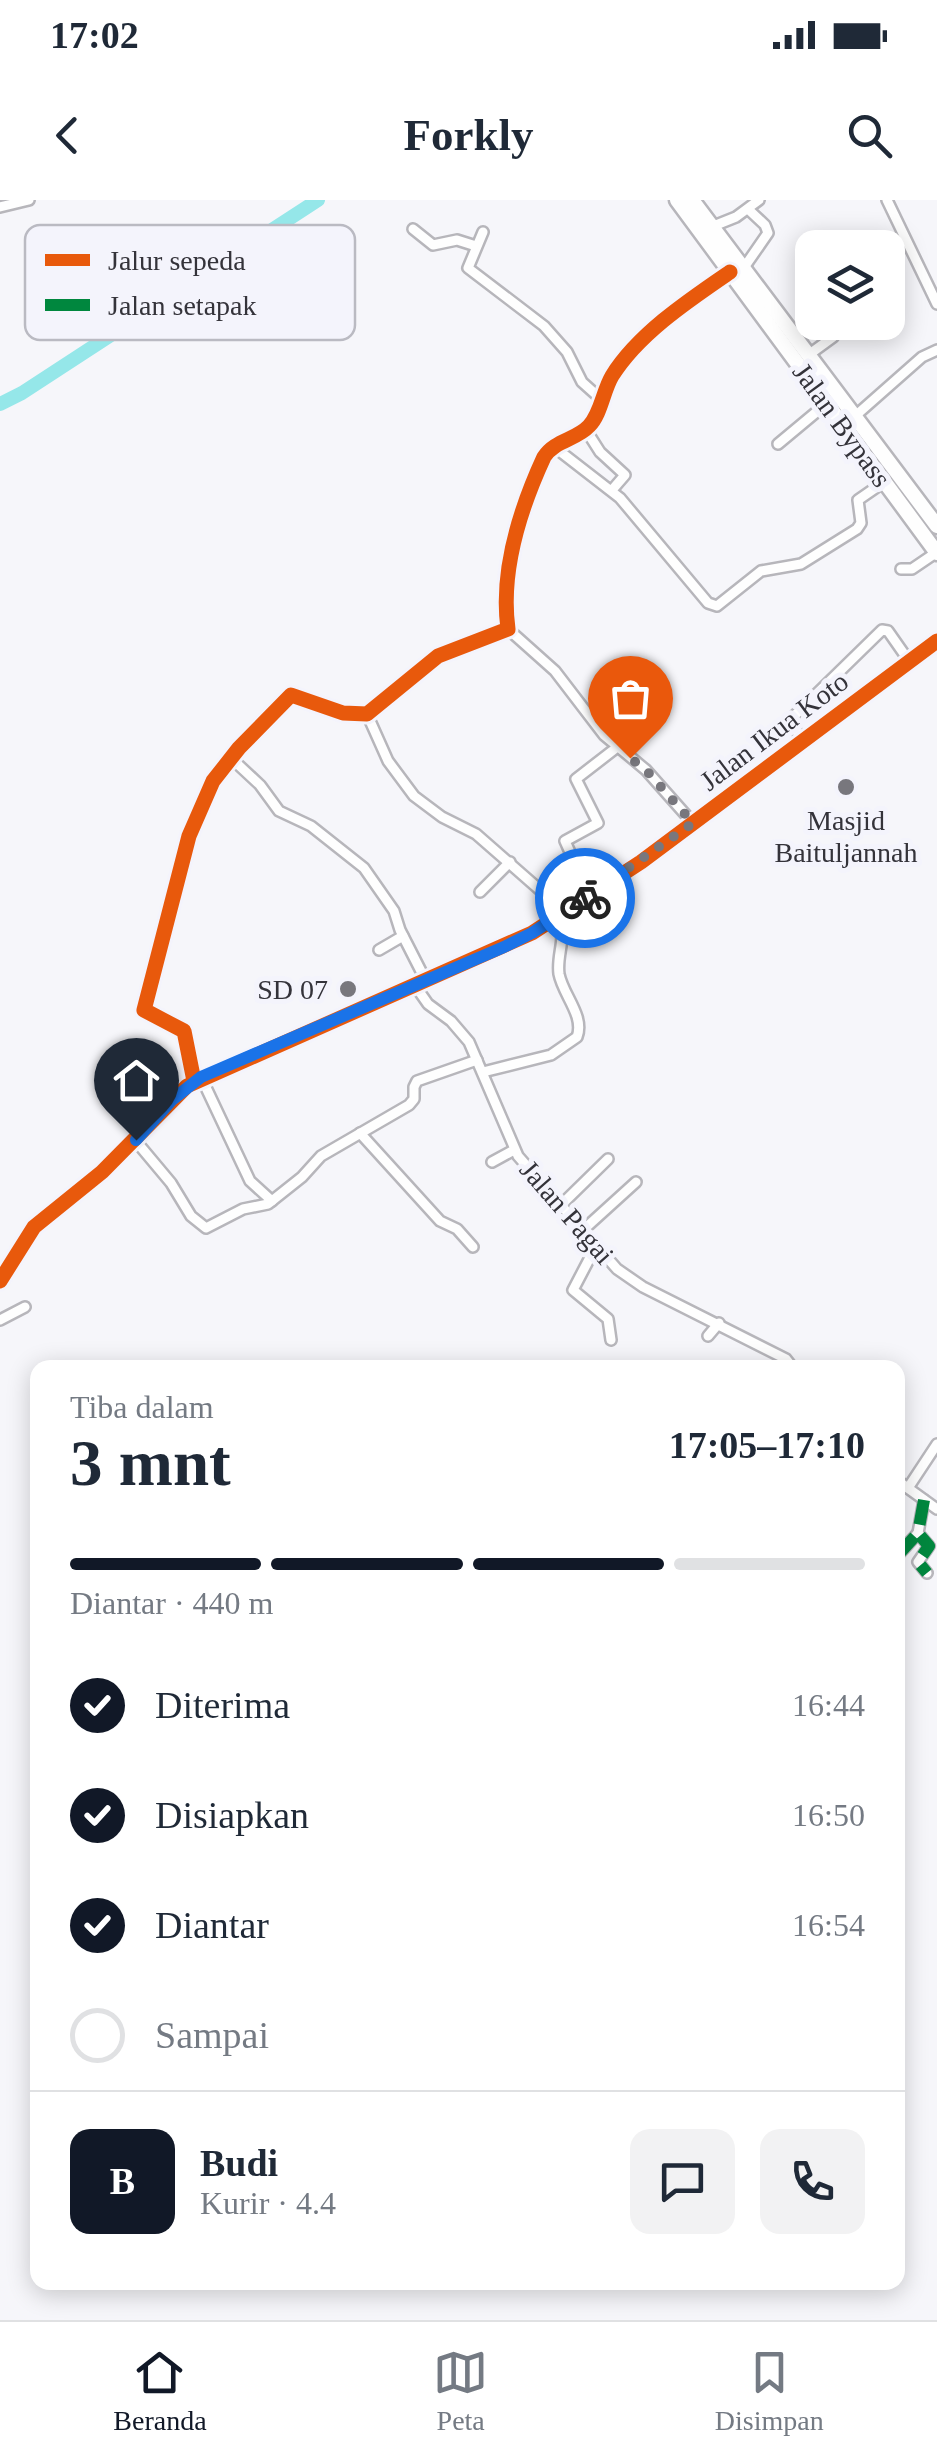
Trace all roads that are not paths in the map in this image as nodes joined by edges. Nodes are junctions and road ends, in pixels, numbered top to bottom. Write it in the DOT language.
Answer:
graph roads {
  1 [pos="28,200"];
  2 [pos="677,200"];
  3 [pos="692,200"];
  4 [pos="759,200"];
  5 [pos="887,200"];
  6 [pos="0,207"];
  7 [pos="749,210"];
  8 [pos="711,226"];
  9 [pos="413,229"];
  10 [pos="483,232"];
  11 [pos="476,246"];
  12 [pos="736,270"];
  13 [pos="937,304"];
  14 [pos="830,340"];
  15 [pos="937,350"];
  16 [pos="802,359"];
  17 [pos="602,399"];
  18 [pos="826,404"];
  19 [pos="854,418"];
  20 [pos="586,430"];
  21 [pos="778,444"];
  22 [pos="552,446"];
  23 [pos="884,482"];
  24 [pos="612,490"];
  25 [pos="937,526"];
  26 [pos="937,553"];
  27 [pos="902,570"];
  28 [pos="508,630"];
  29 [pos="937,640"];
  30 [pos="910,661"];
  31 [pos="367,714"];
  32 [pos="804,741"];
  33 [pos="616,748"];
  34 [pos="231,758"];
  35 [pos="693,823"];
  36 [pos="510,862"];
  37 [pos="480,892"];
  38 [pos="589,896"];
  39 [pos="561,914"];
  40 [pos="403,936"];
  41 [pos="378,950"];
  42 [pos="420,982"];
  43 [pos="477,1060"];
  44 [pos="483,1072"];
  45 [pos="197,1079"];
  46 [pos="360,1133"];
  47 [pos="136,1140"];
  48 [pos="514,1150"];
  49 [pos="608,1159"];
  50 [pos="492,1162"];
  51 [pos="636,1182"];
  52 [pos="272,1201"];
  53 [pos="560,1206"];
  54 [pos="582,1231"];
  55 [pos="596,1246"];
  56 [pos="473,1247"];
  57 [pos="0,1255"];
  58 [pos="10,1265"];
  59 [pos="0,1281"];
  60 [pos="25,1308"];
  61 [pos="0,1320"];
  62 [pos="719,1323"];
  63 [pos="708,1336"];
  64 [pos="611,1340"];
  65 [pos="787,1360"];
  66 [pos="937,1444"];
  67 [pos="905,1486"];
  68 [pos="908,1488"];
  69 [pos="924,1500"];
  70 [pos="937,1509"];
  71 [pos="918,1533"];
  72 [pos="905,1548"];
  73 [pos="927,1573"];
  1 -- 6 [label="street"];
  2 -- 12 [label="highway, Jalan Bypass"];
  3 -- 8 [label="highway, Jalan Bypass"];
  4 -- 7 [label="street"];
  5 -- 13 [label="street"];
  7 -- 8 [label="street"];
  7 -- 12 [label="street"];
  8 -- 12 [label="highway, Jalan Bypass"];
  9 -- 11 [label="street"];
  10 -- 11 [label="street"];
  11 -- 17 [label="street"];
  12 -- 16 [label="highway, Jalan Bypass"];
  12 -- 17 [label="street"];
  14 -- 16 [label="street"];
  15 -- 19 [label="street"];
  16 -- 18 [label="highway, Jalan Bypass"];
  16 -- 19 [label="highway, Jalan Bypass"];
  17 -- 20 [label="street"];
  18 -- 21 [label="street"];
  18 -- 23 [label="highway, Jalan Bypass"];
  19 -- 25 [label="highway, Jalan Bypass"];
  20 -- 22 [label="street"];
  20 -- 24 [label="street"];
  22 -- 24 [label="street"];
  22 -- 28 [label="street"];
  23 -- 24 [label="street"];
  23 -- 26 [label="highway, Jalan Bypass"];
  26 -- 27 [label="street"];
  28 -- 31 [label="street"];
  28 -- 33 [label="street"];
  29 -- 30 [label="street, Jalan Ikua Koto"];
  30 -- 32 [label="street, Jalan Ikua Koto"];
  30 -- 32 [label="street"];
  31 -- 34 [label="street"];
  31 -- 36 [label="street"];
  32 -- 35 [label="street, Jalan Ikua Koto"];
  33 -- 35 [label="street"];
  33 -- 38 [label="street"];
  34 -- 40 [label="street, Jalan Pagai"];
  34 -- 45 [label="street"];
  35 -- 38 [label="street, Jalan Ikua Koto"];
  36 -- 37 [label="street"];
  36 -- 39 [label="street"];
  38 -- 39 [label="street, Jalan Ikua Koto"];
  39 -- 42 [label="street, Jalan Ikua Koto"];
  39 -- 44 [label="street"];
  40 -- 41 [label="street"];
  40 -- 42 [label="street, Jalan Pagai"];
  42 -- 43 [label="street, Jalan Pagai"];
  42 -- 45 [label="street, Jalan Ikua Koto"];
  43 -- 44 [label="street, Jalan Pagai"];
  43 -- 46 [label="street"];
  44 -- 48 [label="street, Jalan Pagai"];
  45 -- 47 [label="street, Jalan Ikua Koto"];
  45 -- 52 [label="street"];
  46 -- 52 [label="street"];
  46 -- 56 [label="street"];
  47 -- 52 [label="street"];
  47 -- 58 [label="street, Jalan Ikua Koto"];
  48 -- 50 [label="street"];
  48 -- 53 [label="street, Jalan Pagai"];
  49 -- 53 [label="street"];
  51 -- 54 [label="street"];
  53 -- 54 [label="street, Jalan Pagai"];
  54 -- 55 [label="street, Jalan Pagai"];
  55 -- 62 [label="street, Jalan Pagai"];
  55 -- 64 [label="street"];
  57 -- 58 [label="street"];
  58 -- 59 [label="street, Jalan Ikua Koto"];
  60 -- 61 [label="street"];
  62 -- 63 [label="street"];
  62 -- 65 [label="street, Jalan Pagai"];
  66 -- 68 [label="street"];
  67 -- 68 [label="street"];
  68 -- 69 [label="street"];
  69 -- 70 [label="street"];
  69 -- 71 [label="street"];
  71 -- 72 [label="street"];
  71 -- 73 [label="street"];
}
